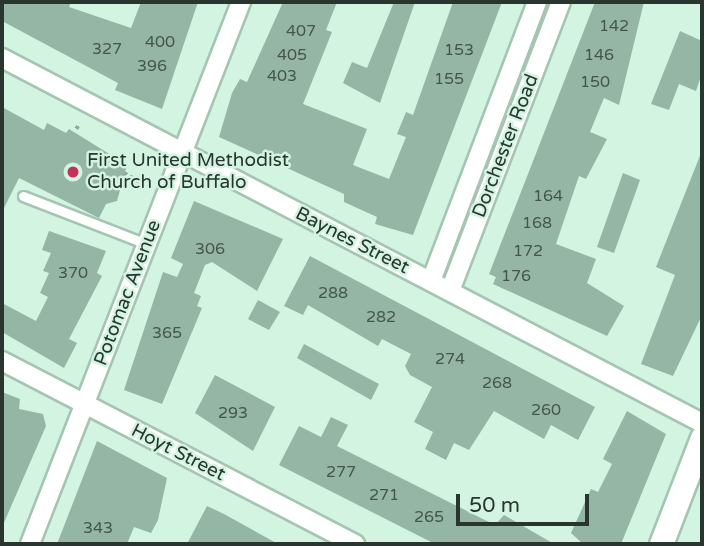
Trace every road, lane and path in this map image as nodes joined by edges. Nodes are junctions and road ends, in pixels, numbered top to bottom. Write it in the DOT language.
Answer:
graph roads {
  1 [pos="241,2"];
  2 [pos="537,2"];
  3 [pos="561,2"];
  4 [pos="528,27"];
  5 [pos="548,35"];
  6 [pos="2,58"];
  7 [pos="80,123"];
  8 [pos="76,130"];
  9 [pos="183,155"];
  10 [pos="124,173"];
  11 [pos="150,188"];
  12 [pos="23,196"];
  13 [pos="148,244"];
  14 [pos="431,281"];
  15 [pos="450,291"];
  16 [pos="2,361"];
  17 [pos="85,405"];
  18 [pos="702,423"];
  19 [pos="702,438"];
  20 [pos="30,544"];
  21 [pos="355,544"];
  22 [pos="661,544"];
  1 -- 9 [label="street, Potomac Avenue"];
  2 -- 4 [label="street, Dorchester Road"];
  3 -- 5 [label="street, Dorchester Road"];
  4 -- 5 [label="street"];
  4 -- 14 [label="street, Dorchester Road"];
  5 -- 15 [label="street, Dorchester Road"];
  6 -- 9 [label="street, Baynes Street"];
  7 -- 8 [label="path"];
  9 -- 13 [label="street, Potomac Avenue"];
  9 -- 14 [label="street, Baynes Street"];
  10 -- 11 [label="path"];
  12 -- 13 [label="lane"];
  13 -- 17 [label="street, Potomac Avenue"];
  14 -- 15 [label="street, Baynes Street"];
  15 -- 18 [label="street, Baynes Street"];
  16 -- 17 [label="street, Hoyt Street"];
  17 -- 20 [label="street, Potomac Avenue"];
  17 -- 21 [label="street, Hoyt Street"];
  19 -- 22 [label="street"];
}
